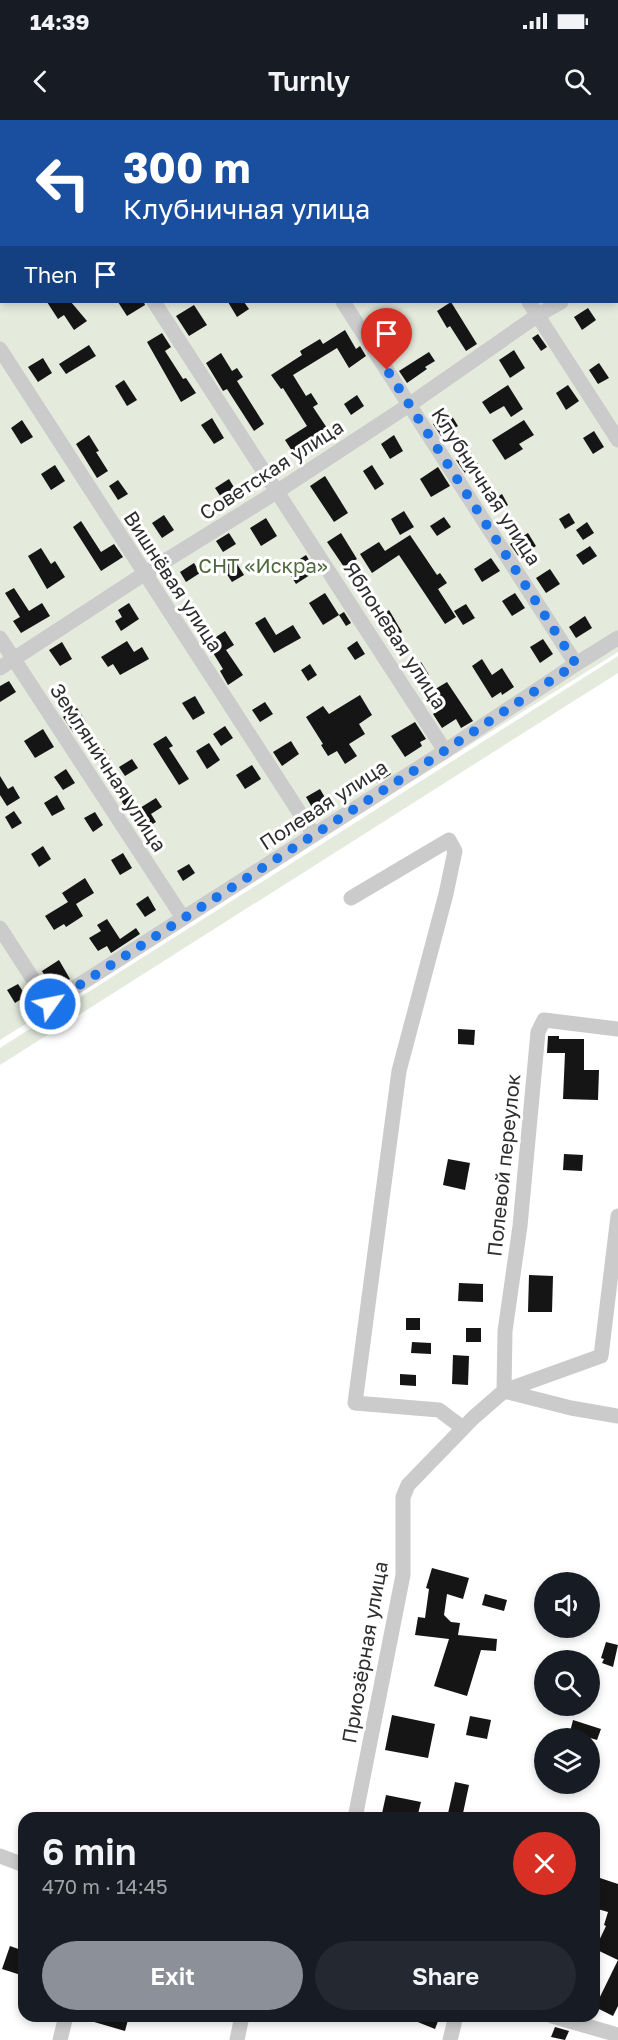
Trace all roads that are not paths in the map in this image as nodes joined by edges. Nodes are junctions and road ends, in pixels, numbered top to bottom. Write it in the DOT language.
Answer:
graph roads {
  1 [pos="155,303"];
  2 [pos="344,303"];
  3 [pos="530,303"];
  4 [pos="559,303"];
  5 [pos="538,315"];
  6 [pos="0,349"];
  7 [pos="409,405"];
  8 [pos="618,440"];
  9 [pos="278,491"];
  10 [pos="144,574"];
  11 [pos="0,638"];
  12 [pos="618,638"];
  13 [pos="14,659"];
  14 [pos="576,664"];
  15 [pos="0,668"];
  16 [pos="445,751"];
  17 [pos="314,835"];
  18 [pos="351,898"];
  19 [pos="183,918"];
  20 [pos="0,928"];
  21 [pos="618,1029"];
  22 [pos="618,1216"];
  23 [pos="504,1391"];
  24 [pos="618,1416"];
  25 [pos="463,1428"];
  26 [pos="356,1812"];
  27 [pos="0,1856"];
  28 [pos="18,1862"];
  29 [pos="64,2022"];
  30 [pos="241,2022"];
  31 [pos="454,2022"];
  32 [pos="573,2022"];
  33 [pos="618,2035"];
  34 [pos="60,2040"];
  35 [pos="237,2040"];
  36 [pos="450,2040"];
  1 -- 9 [label="street, Яблоневая улица"];
  2 -- 7 [label="street, Клубничная улица"];
  3 -- 5 [label="street"];
  4 -- 5 [label="street, Советская улица"];
  5 -- 7 [label="street, Советская улица"];
  5 -- 8 [label="street"];
  6 -- 10 [label="street, Вишнёвая улица"];
  7 -- 9 [label="street, Советская улица"];
  7 -- 14 [label="street, Клубничная улица"];
  9 -- 10 [label="street, Советская улица"];
  9 -- 16 [label="street, Яблоневая улица"];
  10 -- 13 [label="street, Советская улица"];
  10 -- 17 [label="street, Вишнёвая улица"];
  11 -- 13 [label="street, Земляничная улица"];
  12 -- 14 [label="street, Полевая улица"];
  13 -- 15 [label="street, Советская улица"];
  13 -- 19 [label="street, Земляничная улица"];
  14 -- 16 [label="street, Полевая улица"];
  16 -- 17 [label="street, Полевая улица"];
  17 -- 19 [label="street, Полевая улица"];
  18 -- 25 [label="street"];
  19 -- 20 [label="street, Полевая улица"];
  21 -- 23 [label="street, Полевой переулок"];
  22 -- 23 [label="street"];
  23 -- 24 [label="street"];
  23 -- 25 [label="street, Приозёрная улица"];
  25 -- 26 [label="street, Приозёрная улица"];
  27 -- 28 [label="street"];
  29 -- 34 [label="street"];
  30 -- 35 [label="street"];
  31 -- 36 [label="street"];
  32 -- 33 [label="street"];
}
